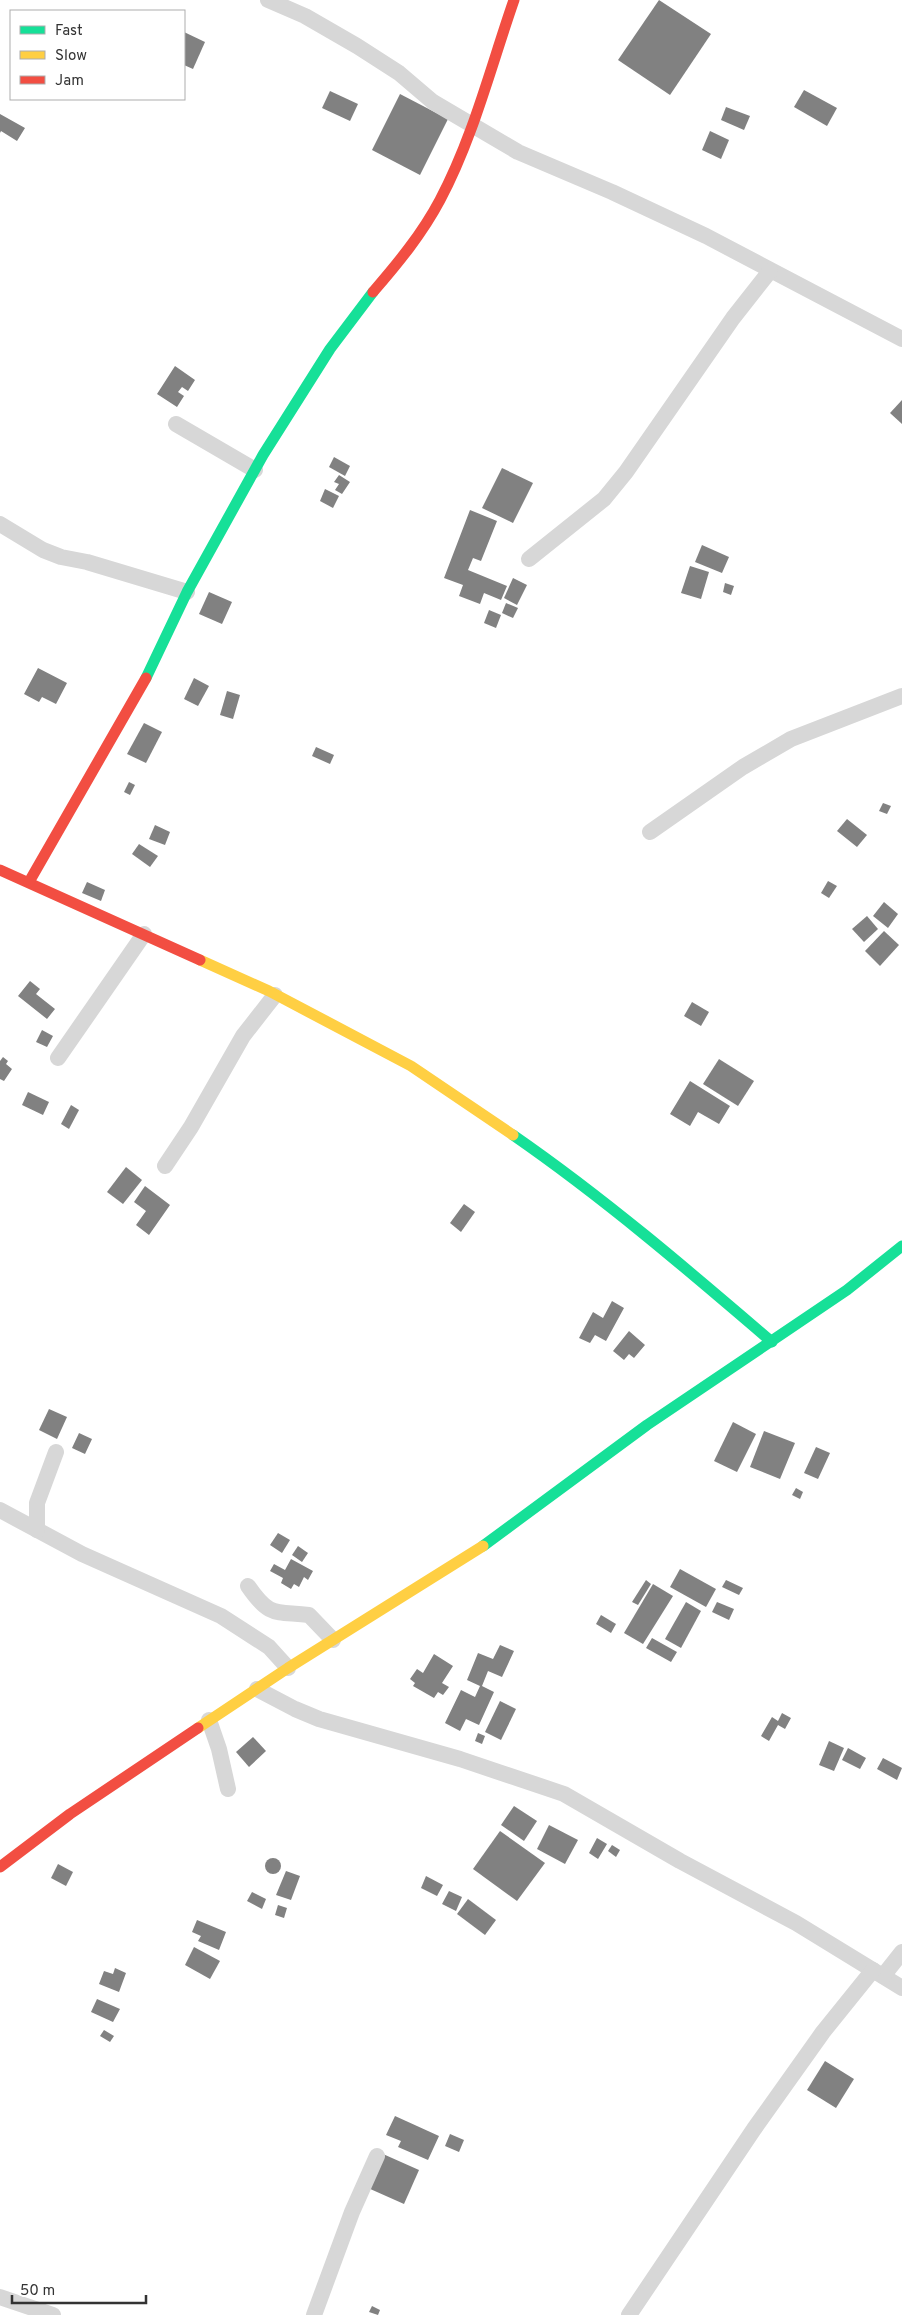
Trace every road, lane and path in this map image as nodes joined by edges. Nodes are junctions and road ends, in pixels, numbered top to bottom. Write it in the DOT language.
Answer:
graph roads {
  1 [pos="268,0"];
  2 [pos="514,0"];
  3 [pos="471,126"];
  4 [pos="770,271"];
  5 [pos="902,339"];
  6 [pos="176,424"];
  7 [pos="255,470"];
  8 [pos="0,524"];
  9 [pos="529,559"];
  10 [pos="187,592"];
  11 [pos="902,696"];
  12 [pos="650,832"];
  13 [pos="0,870"];
  14 [pos="28,882"];
  15 [pos="144,934"];
  16 [pos="275,995"];
  17 [pos="58,1058"];
  18 [pos="165,1166"];
  19 [pos="902,1246"];
  20 [pos="772,1342"];
  21 [pos="56,1452"];
  22 [pos="0,1510"];
  23 [pos="37,1530"];
  24 [pos="248,1586"];
  25 [pos="333,1640"];
  26 [pos="288,1668"];
  27 [pos="257,1689"];
  28 [pos="209,1720"];
  29 [pos="228,1789"];
  30 [pos="0,1867"];
  31 [pos="902,1952"];
  32 [pos="878,1973"];
  33 [pos="902,1988"];
  34 [pos="377,2156"];
  35 [pos="0,2297"];
  36 [pos="53,2315"];
  37 [pos="314,2315"];
  38 [pos="629,2315"];
  1 -- 3 [label="street"];
  2 -- 3 [label="street"];
  3 -- 4 [label="street"];
  3 -- 7 [label="street"];
  4 -- 5 [label="street"];
  4 -- 9 [label="street"];
  6 -- 7 [label="street"];
  7 -- 10 [label="street"];
  8 -- 10 [label="street"];
  10 -- 14 [label="street"];
  11 -- 12 [label="street"];
  13 -- 14 [label="street"];
  14 -- 15 [label="street"];
  15 -- 16 [label="street"];
  15 -- 17 [label="street"];
  16 -- 18 [label="street"];
  16 -- 20 [label="street"];
  19 -- 20 [label="street"];
  20 -- 25 [label="street"];
  21 -- 23 [label="street"];
  22 -- 23 [label="street"];
  23 -- 26 [label="street"];
  24 -- 25 [label="street"];
  25 -- 26 [label="street"];
  26 -- 27 [label="street"];
  27 -- 28 [label="street"];
  27 -- 32 [label="street"];
  28 -- 29 [label="street"];
  28 -- 30 [label="street"];
  31 -- 32 [label="street"];
  32 -- 33 [label="street"];
  32 -- 38 [label="street"];
  34 -- 37 [label="street"];
  35 -- 36 [label="street"];
}
